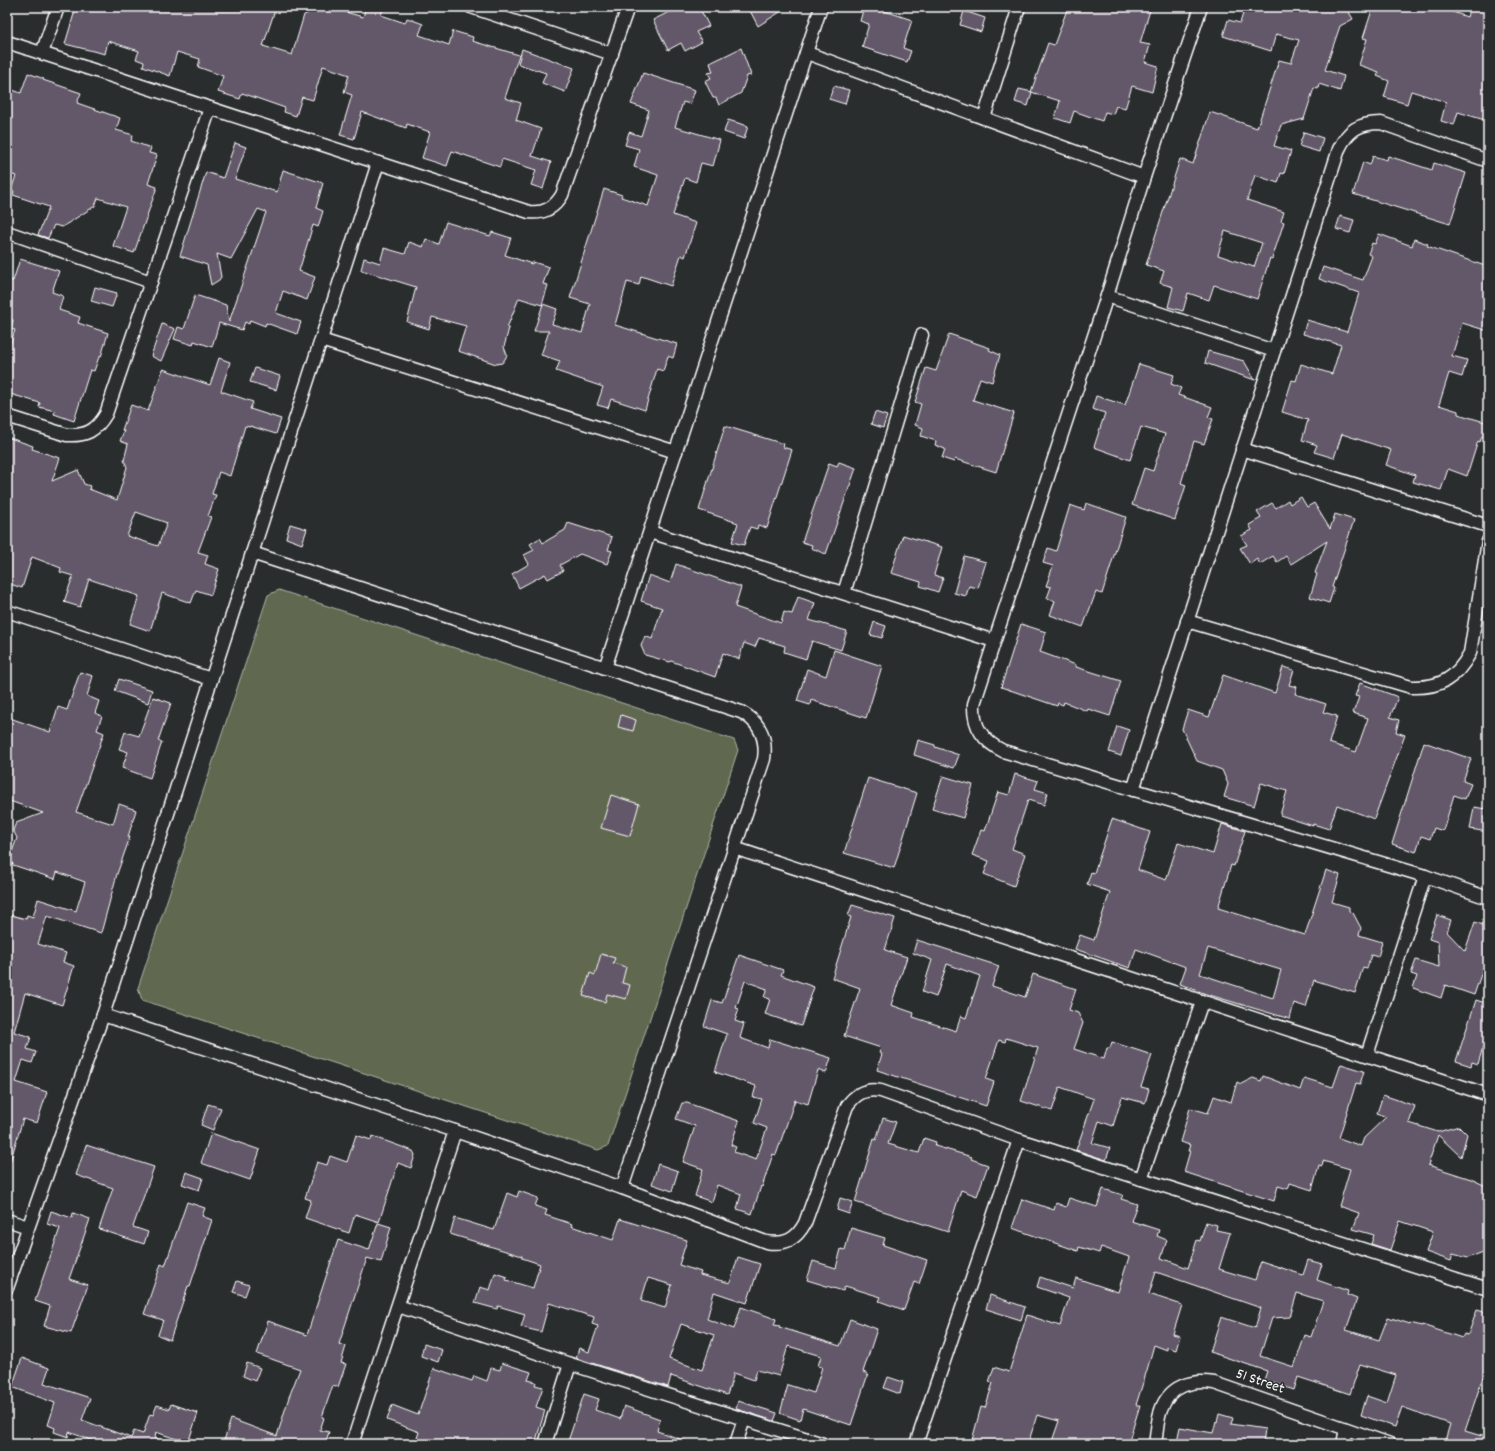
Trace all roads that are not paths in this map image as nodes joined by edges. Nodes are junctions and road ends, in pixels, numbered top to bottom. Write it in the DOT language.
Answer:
graph roads {
  1 [pos="58,7"];
  2 [pos="471,7"];
  3 [pos="628,7"];
  4 [pos="821,7"];
  5 [pos="1018,7"];
  6 [pos="1201,7"];
  7 [pos="7,42"];
  8 [pos="807,52"];
  9 [pos="42,53"];
  10 [pos="612,54"];
  11 [pos="210,108"];
  12 [pos="984,118"];
  13 [pos="1488,161"];
  14 [pos="378,163"];
  15 [pos="1144,178"];
  16 [pos="7,232"];
  17 [pos="151,282"];
  18 [pos="1108,296"];
  19 [pos="922,335"];
  20 [pos="321,340"];
  21 [pos="1274,351"];
  22 [pos="7,416"];
  23 [pos="1242,450"];
  24 [pos="676,452"];
  25 [pos="1488,526"];
  26 [pos="650,532"];
  27 [pos="1488,541"];
  28 [pos="252,553"];
  29 [pos="844,593"];
  30 [pos="7,611"];
  31 [pos="1187,621"];
  32 [pos="994,641"];
  33 [pos="605,668"];
  34 [pos="211,679"];
  35 [pos="1133,790"];
  36 [pos="734,848"];
  37 [pos="1426,876"];
  38 [pos="1488,898"];
  39 [pos="1202,1002"];
  40 [pos="103,1015"];
  41 [pos="1368,1055"];
  42 [pos="1488,1095"];
  43 [pos="455,1131"];
  44 [pos="1019,1140"];
  45 [pos="1141,1179"];
  46 [pos="622,1188"];
  47 [pos="7,1220"];
  48 [pos="28,1228"];
  49 [pos="7,1288"];
  50 [pos="1488,1289"];
  51 [pos="398,1306"];
  52 [pos="570,1364"];
  53 [pos="744,1419"];
  54 [pos="1346,1429"];
  55 [pos="352,1444"];
  56 [pos="545,1444"];
  57 [pos="736,1444"];
  58 [pos="823,1444"];
  59 [pos="916,1444"];
  60 [pos="1155,1444"];
  61 [pos="1343,1444"];
  62 [pos="1390,1444"];
  1 -- 9 [label="street"];
  2 -- 10 [label="street"];
  3 -- 10 [label="street"];
  4 -- 8 [label="street"];
  5 -- 12 [label="street"];
  6 -- 15 [label="street"];
  7 -- 9 [label="street"];
  8 -- 12 [label="street"];
  8 -- 24 [label="street"];
  9 -- 11 [label="street"];
  10 -- 14 [label="street"];
  11 -- 14 [label="street"];
  11 -- 17 [label="street"];
  12 -- 15 [label="street"];
  13 -- 21 [label="street"];
  14 -- 20 [label="street"];
  15 -- 18 [label="street"];
  16 -- 17 [label="street"];
  17 -- 22 [label="street"];
  18 -- 21 [label="street"];
  18 -- 32 [label="street"];
  19 -- 29 [label="street"];
  20 -- 24 [label="street"];
  20 -- 28 [label="street"];
  21 -- 23 [label="street"];
  23 -- 25 [label="street"];
  23 -- 31 [label="street"];
  24 -- 26 [label="street"];
  26 -- 29 [label="street"];
  26 -- 33 [label="street"];
  27 -- 31 [label="street"];
  28 -- 33 [label="street"];
  28 -- 34 [label="street"];
  29 -- 32 [label="street"];
  30 -- 34 [label="street"];
  31 -- 35 [label="street"];
  32 -- 35 [label="street"];
  33 -- 36 [label="street"];
  34 -- 40 [label="street"];
  35 -- 37 [label="street"];
  36 -- 39 [label="street"];
  36 -- 46 [label="street"];
  37 -- 38 [label="street"];
  37 -- 41 [label="street"];
  39 -- 41 [label="street"];
  39 -- 45 [label="street"];
  40 -- 43 [label="street"];
  40 -- 48 [label="street"];
  41 -- 42 [label="street"];
  43 -- 46 [label="street"];
  43 -- 51 [label="street"];
  44 -- 45 [label="street"];
  44 -- 46 [label="street"];
  44 -- 59 [label="street"];
  45 -- 50 [label="street"];
  47 -- 48 [label="street"];
  48 -- 49 [label="street"];
  51 -- 52 [label="street"];
  51 -- 55 [label="street"];
  52 -- 53 [label="street"];
  52 -- 56 [label="street"];
  53 -- 57 [label="street"];
  53 -- 58 [label="street"];
  54 -- 60 [label="street, 51 Street"];
  54 -- 61 [label="street"];
  54 -- 62 [label="street, 51 Street"];
}
